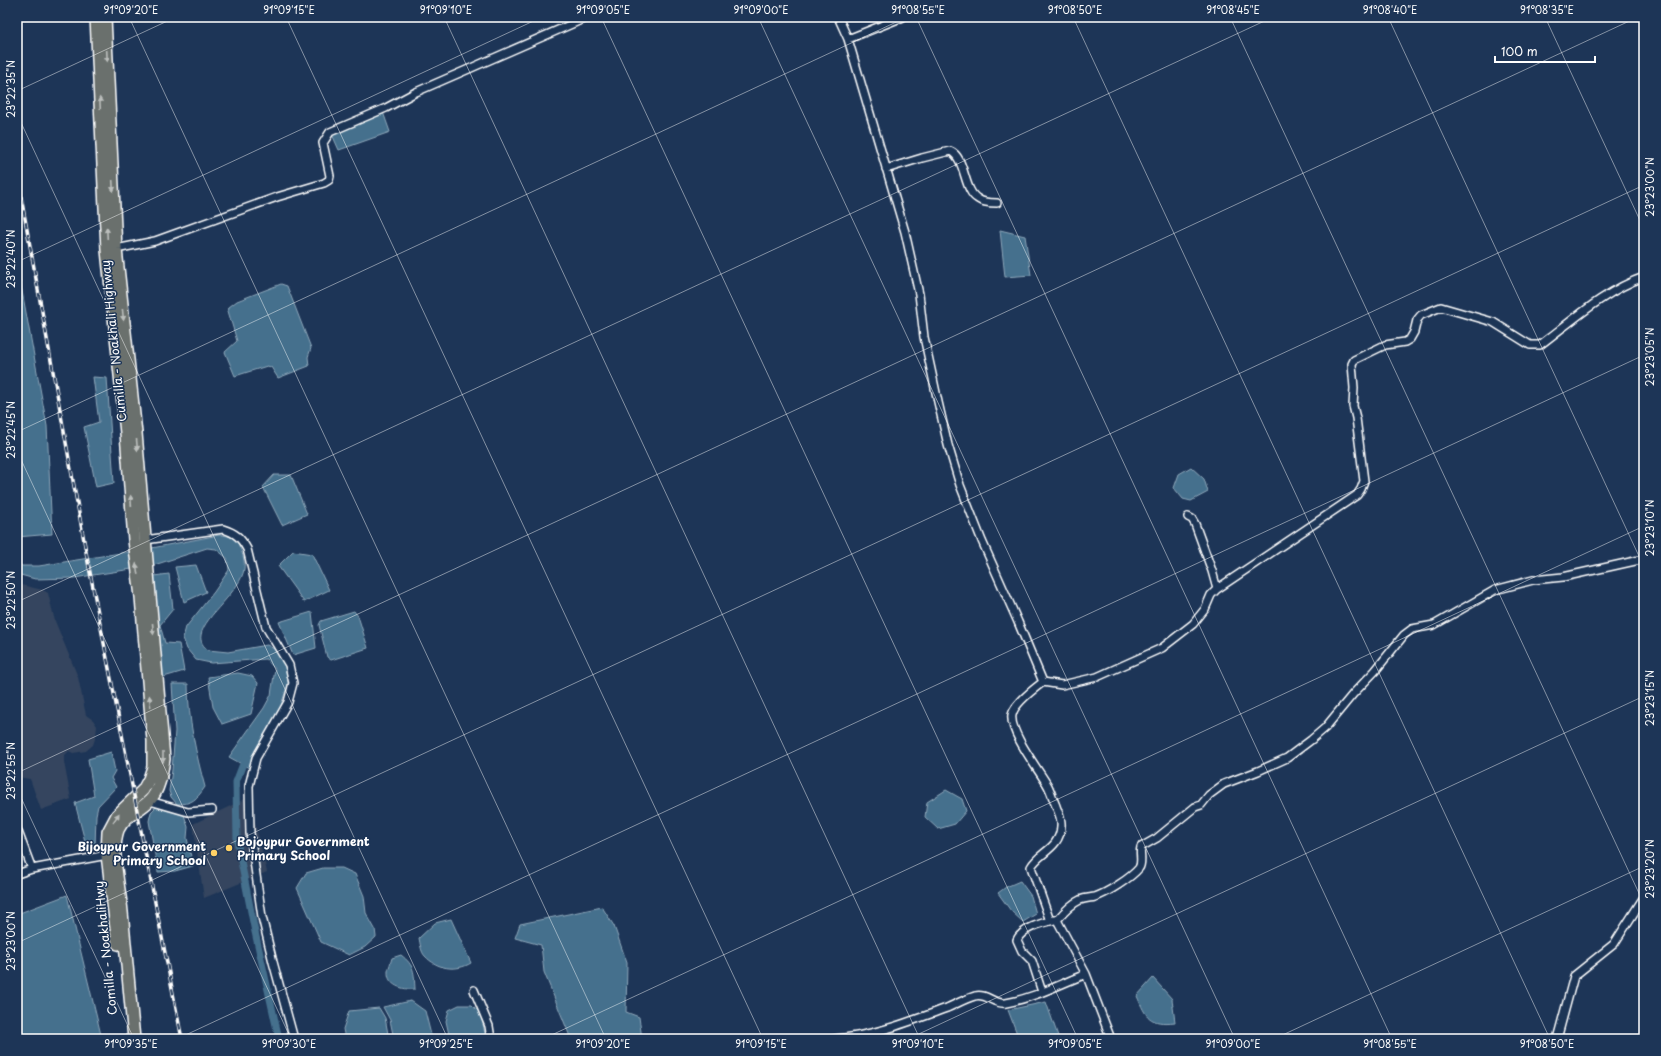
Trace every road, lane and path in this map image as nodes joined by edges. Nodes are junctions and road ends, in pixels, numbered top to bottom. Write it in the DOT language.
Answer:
graph roads {
  1 [pos="96,17"];
  2 [pos="105,17"];
  3 [pos="588,17"];
  4 [pos="838,17"];
  5 [pos="903,17"];
  6 [pos="848,40"];
  7 [pos="108,163"];
  8 [pos="886,169"];
  9 [pos="997,203"];
  10 [pos="116,249"];
  11 [pos="1644,277"];
  12 [pos="1188,517"];
  13 [pos="145,540"];
  14 [pos="1644,560"];
  15 [pos="1217,589"];
  16 [pos="145,597"];
  17 [pos="150,660"];
  18 [pos="1044,682"];
  19 [pos="150,801"];
  20 [pos="212,810"];
  21 [pos="17,829"];
  22 [pos="107,855"];
  23 [pos="32,869"];
  24 [pos="17,874"];
  25 [pos="1644,897"];
  26 [pos="1053,921"];
  27 [pos="1086,974"];
  28 [pos="474,990"];
  29 [pos="1042,992"];
  30 [pos="127,1039"];
  31 [pos="134,1039"];
  32 [pos="294,1039"];
  33 [pos="492,1039"];
  34 [pos="836,1039"];
  35 [pos="1111,1039"];
  36 [pos="1557,1039"];
  7 -- 1 [label="main road, one-way"];
  2 -- 7 [label="main road, Cumilla - Noakhali Highway, one-way"];
  3 -- 10 [label="street"];
  4 -- 6 [label="street"];
  5 -- 6 [label="street"];
  6 -- 8 [label="street"];
  7 -- 10 [label="main road, Cumilla - Noakhali Highway, one-way"];
  16 -- 7 [label="main road, Cumilla - Noakhali Highway, one-way"];
  8 -- 9 [label="street"];
  8 -- 18 [label="street"];
  10 -- 13 [label="main road, Cumilla - Noakhali Highway, one-way"];
  11 -- 15 [label="street"];
  12 -- 15 [label="street"];
  13 -- 16 [label="main road, Cumilla - Noakhali Highway"];
  13 -- 32 [label="street"];
  14 -- 26 [label="street"];
  15 -- 18 [label="street"];
  16 -- 17 [label="main road, Cumilla - Noakhali Highway"];
  17 -- 19 [label="main road, one-way"];
  22 -- 17 [label="main road, Comilla - NoakhaliHwy, one-way"];
  18 -- 26 [label="street"];
  19 -- 20 [label="street"];
  19 -- 31 [label="main road"];
  21 -- 23 [label="street"];
  22 -- 23 [label="street"];
  22 -- 30 [label="main road, Comilla - NoakhaliHwy"];
  23 -- 24 [label="street"];
  25 -- 36 [label="street"];
  26 -- 27 [label="street"];
  26 -- 29 [label="street"];
  27 -- 29 [label="street"];
  27 -- 35 [label="street"];
  28 -- 33 [label="street"];
  29 -- 34 [label="street"];
}
